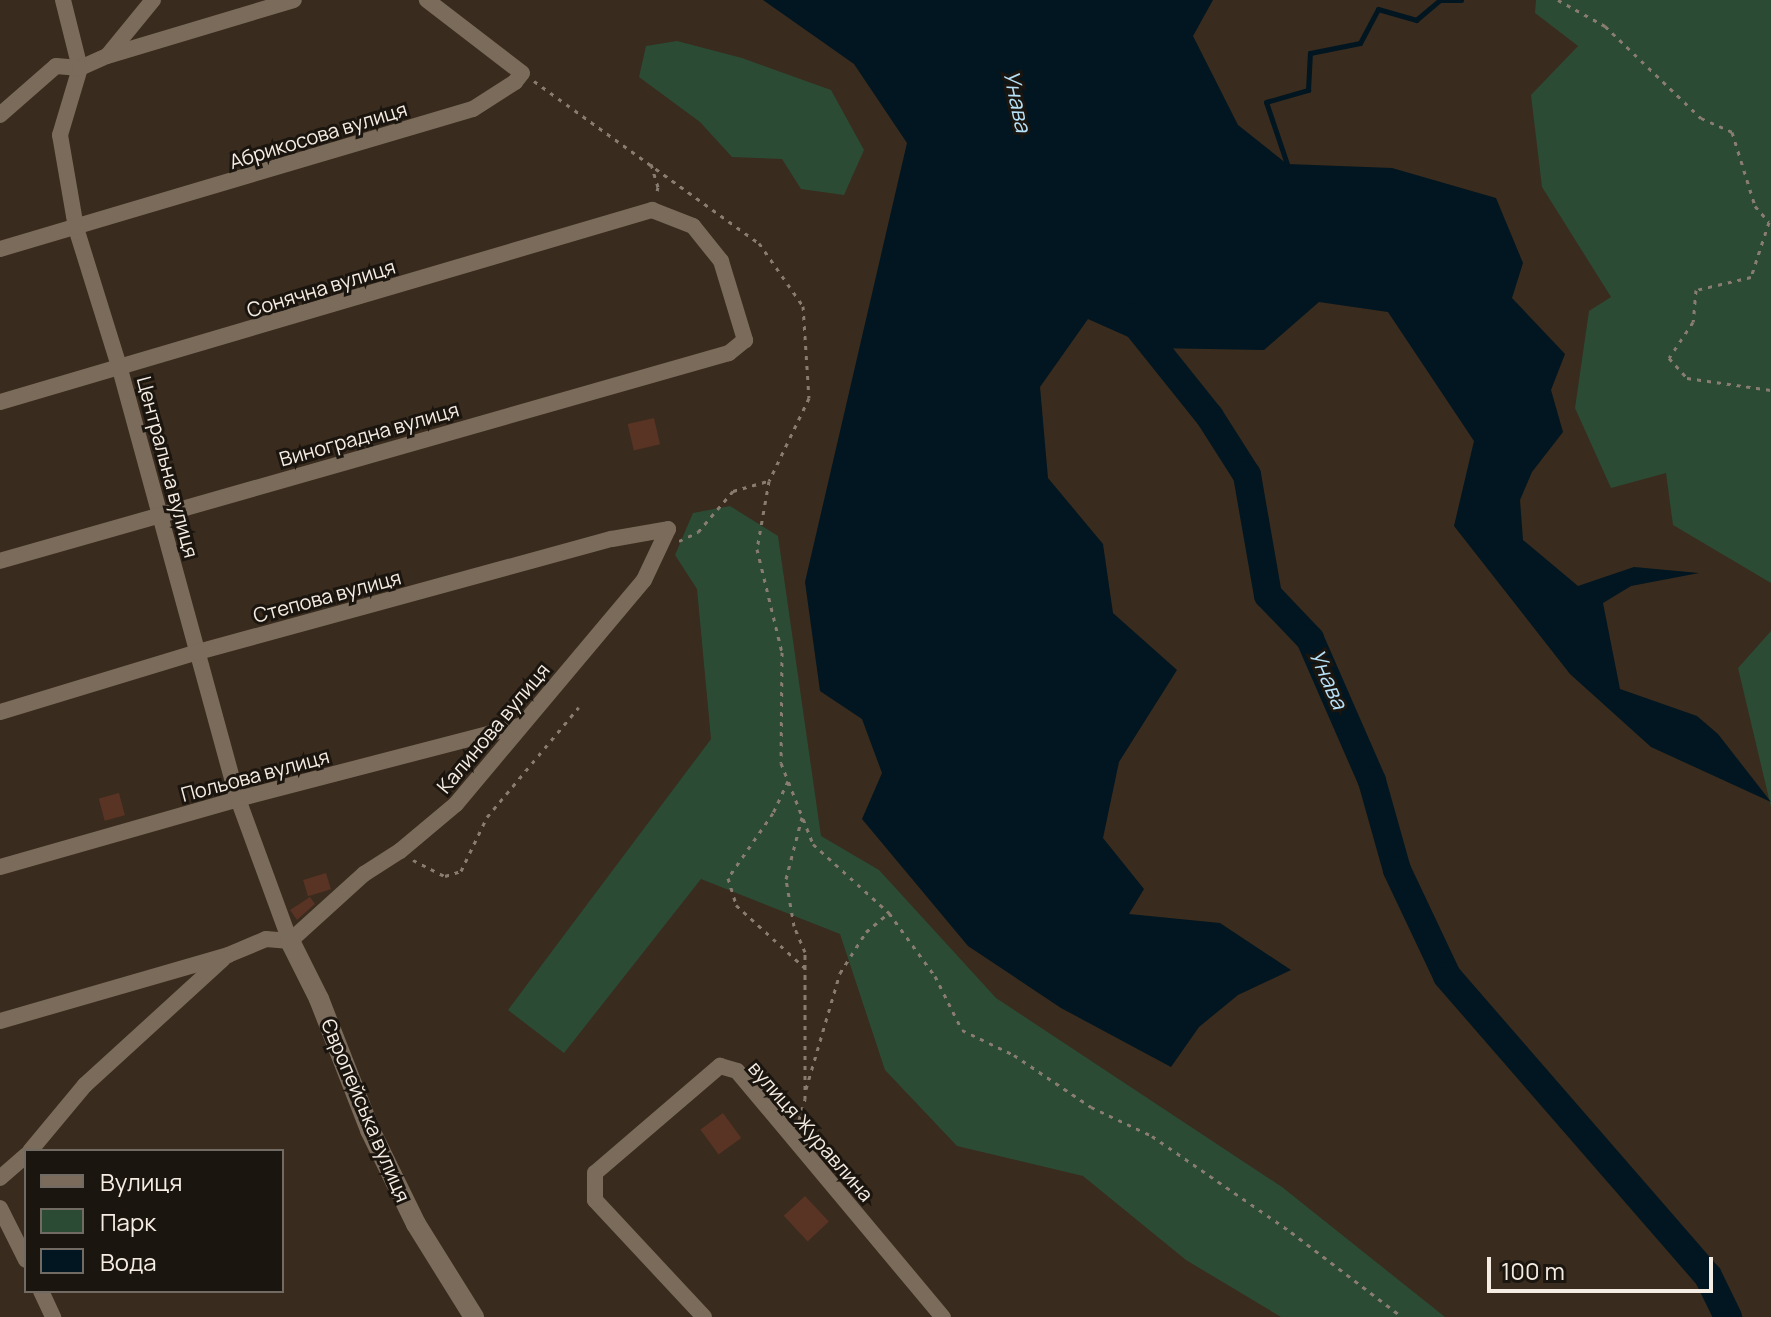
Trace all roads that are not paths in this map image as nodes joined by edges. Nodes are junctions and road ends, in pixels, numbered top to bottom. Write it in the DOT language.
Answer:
graph roads {
  1 [pos="63,0"];
  2 [pos="153,0"];
  3 [pos="294,0"];
  4 [pos="427,0"];
  5 [pos="107,56"];
  6 [pos="80,68"];
  7 [pos="0,115"];
  8 [pos="76,228"];
  9 [pos="0,249"];
  10 [pos="745,340"];
  11 [pos="120,369"];
  12 [pos="0,402"];
  13 [pos="160,514"];
  14 [pos="668,529"];
  15 [pos="0,561"];
  16 [pos="198,652"];
  17 [pos="0,712"];
  18 [pos="522,725"];
  19 [pos="238,799"];
  20 [pos="0,867"];
  21 [pos="290,941"];
  22 [pos="228,955"];
  23 [pos="0,1021"];
  24 [pos="31,1149"];
  25 [pos="24,1157"];
  26 [pos="0,1178"];
  27 [pos="0,1208"];
  28 [pos="24,1256"];
  29 [pos="42,1293"];
  30 [pos="53,1317"];
  31 [pos="474,1317"];
  32 [pos="704,1317"];
  33 [pos="943,1317"];
  1 -- 6 [label="street"];
  2 -- 5 [label="street"];
  3 -- 5 [label="street"];
  4 -- 8 [label="street, Абрикосова вулиця"];
  5 -- 6 [label="street"];
  6 -- 7 [label="street"];
  6 -- 8 [label="street, Центральна вулиця"];
  8 -- 9 [label="street, Абрикосова вулиця"];
  8 -- 11 [label="street, Центральна вулиця"];
  10 -- 11 [label="street, Сонячна вулиця"];
  10 -- 13 [label="street, Виноградна вулиця"];
  11 -- 12 [label="street, Сонячна вулиця"];
  11 -- 13 [label="street, Центральна вулиця"];
  13 -- 15 [label="street, Виноградна вулиця"];
  13 -- 16 [label="street, Центральна вулиця"];
  14 -- 16 [label="street, Степова вулиця"];
  14 -- 18 [label="street, Калинова вулиця"];
  16 -- 17 [label="street, Степова вулиця"];
  16 -- 19 [label="street, Центральна вулиця"];
  18 -- 19 [label="street, Польова вулиця"];
  18 -- 21 [label="street, Калинова вулиця"];
  19 -- 20 [label="street, Польова вулиця"];
  19 -- 21 [label="street, Центральна вулиця"];
  21 -- 22 [label="street"];
  21 -- 31 [label="street, Європейська вулиця"];
  22 -- 23 [label="street"];
  22 -- 24 [label="street"];
  25 -- 26 [label="street"];
  27 -- 28 [label="street"];
  29 -- 30 [label="street"];
  32 -- 33 [label="street, вулиця Журавлина"];
}
